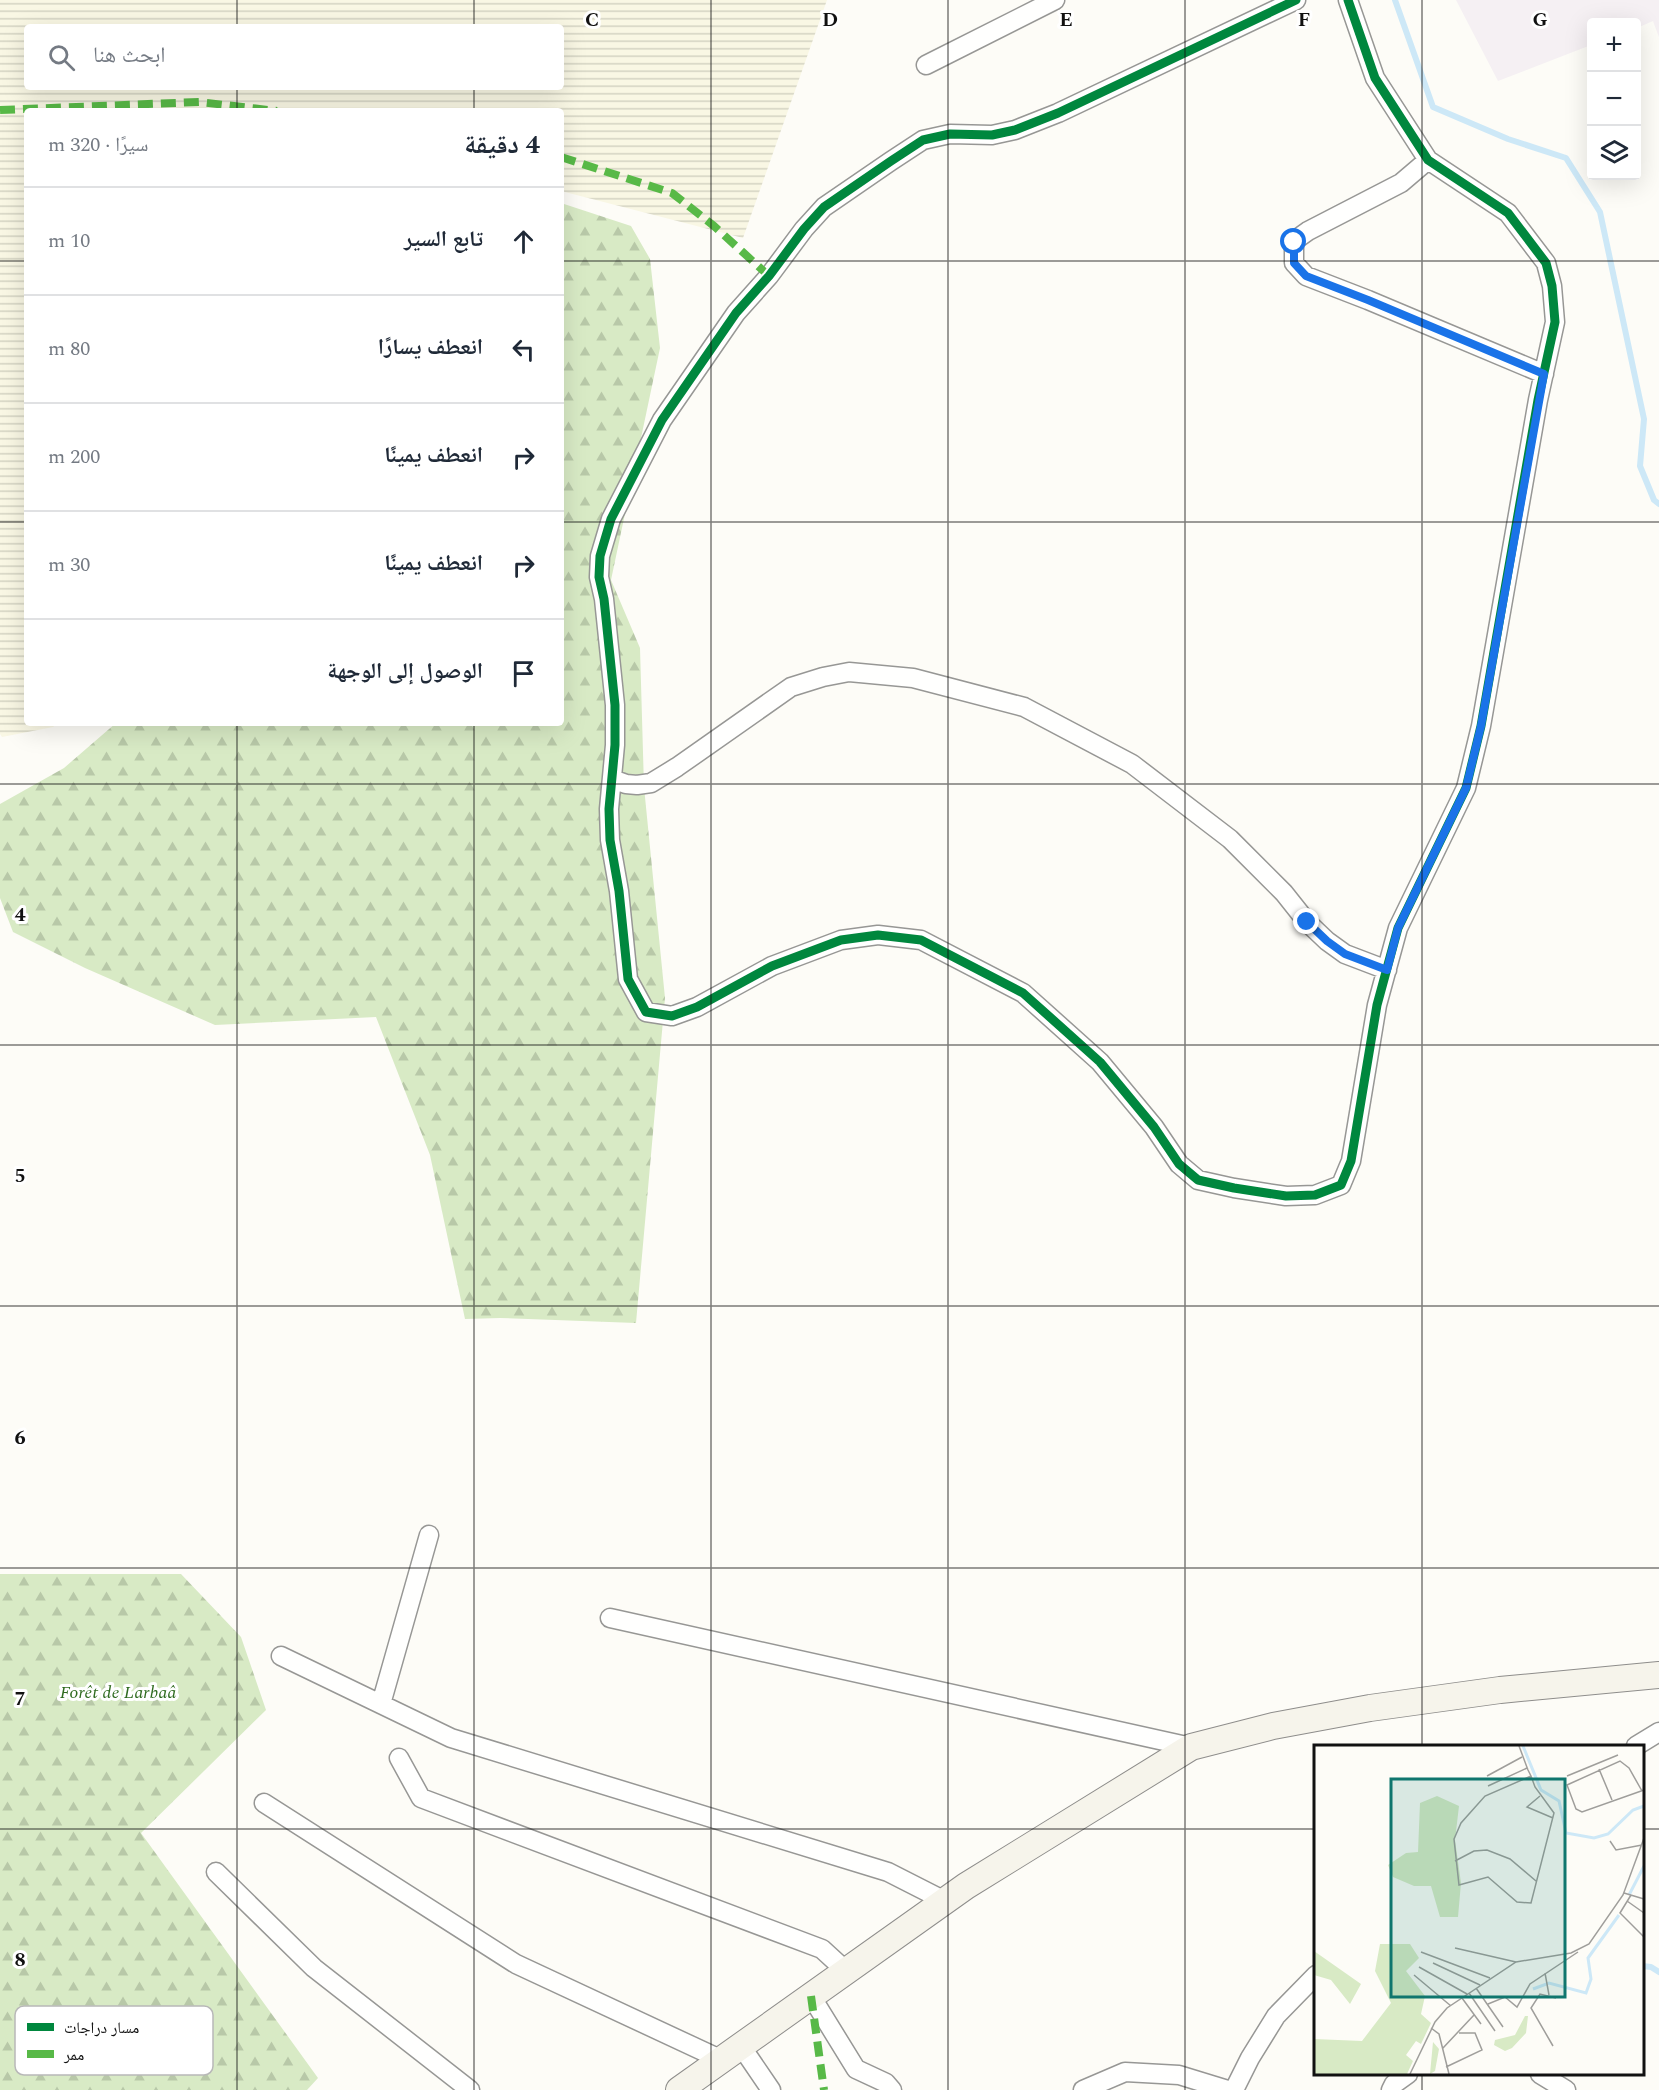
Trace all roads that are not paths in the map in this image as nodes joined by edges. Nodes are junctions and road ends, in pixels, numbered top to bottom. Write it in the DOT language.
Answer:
graph roads {
  1 [pos="1055,0"];
  2 [pos="1296,0"];
  3 [pos="1348,0"];
  4 [pos="926,65"];
  5 [pos="1428,160"];
  6 [pos="1544,374"];
  7 [pos="612,779"];
  8 [pos="1387,970"];
  9 [pos="429,1535"];
  10 [pos="610,1618"];
  11 [pos="281,1656"];
  12 [pos="1659,1675"];
  13 [pos="381,1704"];
  14 [pos="1659,1732"];
  15 [pos="1638,1745"];
  16 [pos="1191,1747"];
  17 [pos="399,1758"];
  18 [pos="264,1803"];
  19 [pos="216,1872"];
  20 [pos="945,1901"];
  21 [pos="846,1971"];
  22 [pos="1314,1977"];
  23 [pos="811,1996"];
  24 [pos="731,2053"];
  25 [pos="1405,2075"];
  26 [pos="1543,2075"];
  27 [pos="470,2090"];
  28 [pos="679,2090"];
  29 [pos="771,2090"];
  30 [pos="892,2090"];
  31 [pos="1083,2090"];
  32 [pos="1228,2090"];
  33 [pos="1234,2090"];
  34 [pos="1391,2090"];
  35 [pos="1566,2090"];
  1 -- 4 [label="street"];
  2 -- 7 [label="street"];
  3 -- 5 [label="street"];
  5 -- 6 [label="street"];
  5 -- 6 [label="street"];
  6 -- 8 [label="street"];
  7 -- 8 [label="street"];
  7 -- 8 [label="street"];
  9 -- 13 [label="street"];
  10 -- 16 [label="street"];
  11 -- 13 [label="street"];
  12 -- 16 [label="street"];
  13 -- 20 [label="street"];
  14 -- 15 [label="street"];
  16 -- 20 [label="street"];
  17 -- 21 [label="street"];
  18 -- 24 [label="street"];
  19 -- 27 [label="street"];
  20 -- 21 [label="street"];
  21 -- 23 [label="street"];
  22 -- 33 [label="street"];
  23 -- 24 [label="street"];
  23 -- 30 [label="street"];
  24 -- 28 [label="street"];
  24 -- 29 [label="street"];
  25 -- 34 [label="street"];
  26 -- 35 [label="street"];
  31 -- 32 [label="street"];
}
